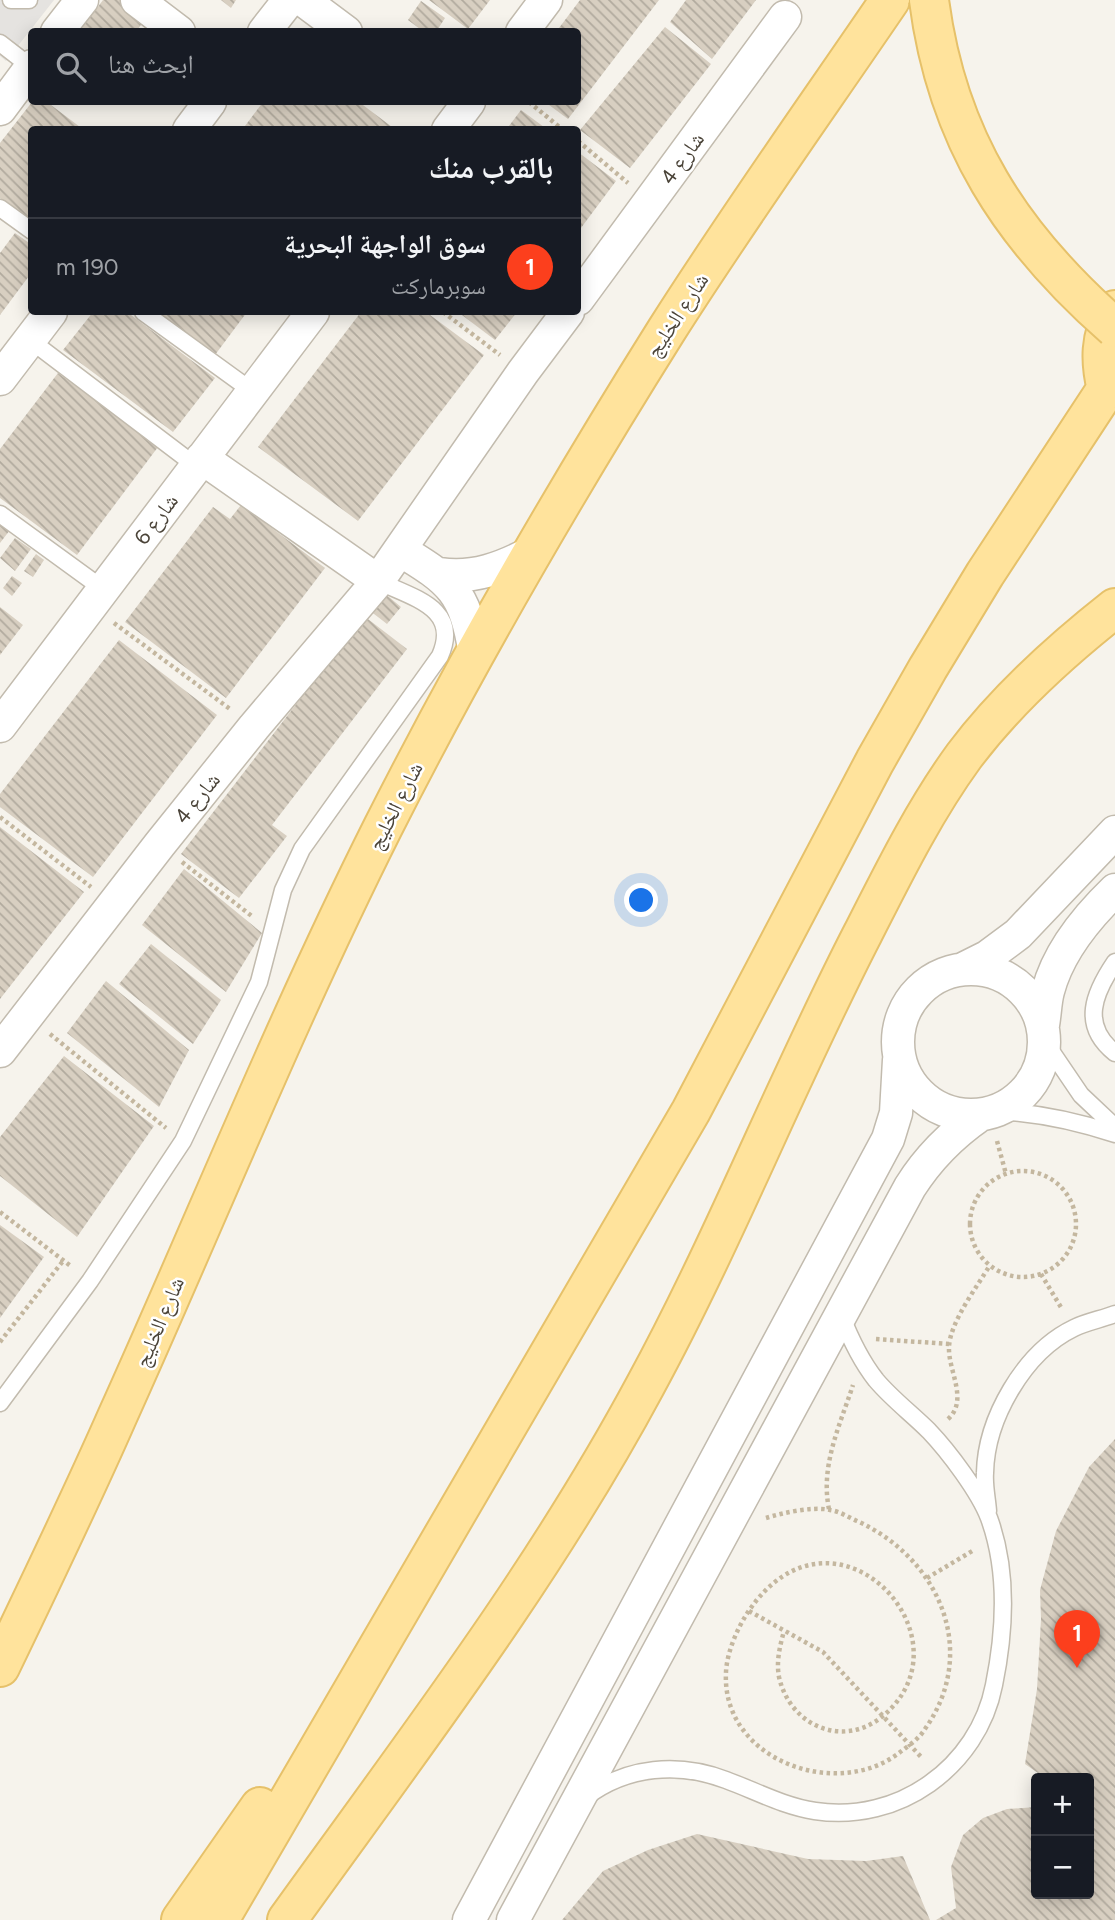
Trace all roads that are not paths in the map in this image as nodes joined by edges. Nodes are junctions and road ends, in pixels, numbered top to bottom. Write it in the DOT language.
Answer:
graph roads {
  1 [pos="11,0"];
  2 [pos="29,0"];
  3 [pos="82,0"];
  4 [pos="137,0"];
  5 [pos="289,0"];
  6 [pos="303,0"];
  7 [pos="546,0"];
  8 [pos="890,0"];
  9 [pos="929,0"];
  10 [pos="785,17"];
  11 [pos="60,28"];
  12 [pos="174,28"];
  13 [pos="267,28"];
  14 [pos="341,28"];
  15 [pos="525,28"];
  16 [pos="0,43"];
  17 [pos="28,65"];
  18 [pos="28,71"];
  19 [pos="208,105"];
  20 [pos="0,109"];
  21 [pos="192,126"];
  22 [pos="0,208"];
  23 [pos="28,227"];
  24 [pos="581,295"];
  25 [pos="1115,310"];
  26 [pos="49,315"];
  27 [pos="147,315"];
  28 [pos="311,315"];
  29 [pos="566,315"];
  30 [pos="1115,328"];
  31 [pos="30,340"];
  32 [pos="0,379"];
  33 [pos="1112,386"];
  34 [pos="252,391"];
  35 [pos="199,462"];
  36 [pos="0,514"];
  37 [pos="400,550"];
  38 [pos="532,552"];
  39 [pos="440,574"];
  40 [pos="378,581"];
  41 [pos="97,597"];
  42 [pos="1115,608"];
  43 [pos="475,653"];
  44 [pos="0,726"];
  45 [pos="1115,832"];
  46 [pos="1115,890"];
  47 [pos="1115,962"];
  48 [pos="962,969"];
  49 [pos="1044,1033"];
  50 [pos="0,1051"];
  51 [pos="1115,1053"];
  52 [pos="899,1060"];
  53 [pos="988,1113"];
  54 [pos="1115,1128"];
  55 [pos="1115,1134"];
  56 [pos="1115,1314"];
  57 [pos="845,1325"];
  58 [pos="0,1403"];
  59 [pos="989,1517"];
  60 [pos="0,1667"];
  61 [pos="339,1715"];
  62 [pos="573,1807"];
  63 [pos="181,1920"];
  64 [pos="219,1920"];
  65 [pos="287,1920"];
  66 [pos="469,1920"];
  67 [pos="513,1920"];
  1 -- 2 [label="lane"];
  3 -- 11 [label="street"];
  4 -- 12 [label="street"];
  5 -- 13 [label="street"];
  6 -- 14 [label="street"];
  7 -- 15 [label="street"];
  8 -- 38 [label="main road, شارع الخليج"];
  9 -- 30 [label="main road, bridge"];
  10 -- 24 [label="street, شارع 4"];
  16 -- 17 [label="lane"];
  18 -- 20 [label="street"];
  19 -- 21 [label="street"];
  22 -- 23 [label="lane"];
  25 -- 33 [label="main road"];
  26 -- 31 [label="street"];
  27 -- 34 [label="lane"];
  28 -- 34 [label="street, شارع 6"];
  29 -- 37 [label="street, شارع 4"];
  31 -- 32 [label="street"];
  31 -- 35 [label="lane"];
  33 -- 61 [label="main road"];
  34 -- 35 [label="street, شارع 6"];
  35 -- 40 [label="street"];
  35 -- 41 [label="street, شارع 6"];
  36 -- 41 [label="lane"];
  37 -- 39 [label="street"];
  37 -- 40 [label="street, شارع 4"];
  38 -- 39 [label="street"];
  38 -- 43 [label="main road, شارع الخليج"];
  39 -- 43 [label="street"];
  40 -- 50 [label="street, شارع 4"];
  40 -- 58 [label="lane"];
  41 -- 44 [label="street, شارع 6"];
  42 -- 65 [label="main road"];
  43 -- 60 [label="main road, شارع الخليج"];
  45 -- 48 [label="street"];
  46 -- 49 [label="street"];
  47 -- 51 [label="lane"];
  48 -- 49 [label="street"];
  48 -- 52 [label="street"];
  49 -- 53 [label="street"];
  49 -- 54 [label="lane"];
  52 -- 53 [label="street"];
  52 -- 66 [label="street"];
  53 -- 55 [label="lane"];
  53 -- 57 [label="street"];
  56 -- 59 [label="lane"];
  57 -- 59 [label="lane"];
  57 -- 62 [label="street"];
  59 -- 62 [label="lane"];
  61 -- 63 [label="main road"];
  61 -- 64 [label="main road"];
  62 -- 67 [label="street"];
}
